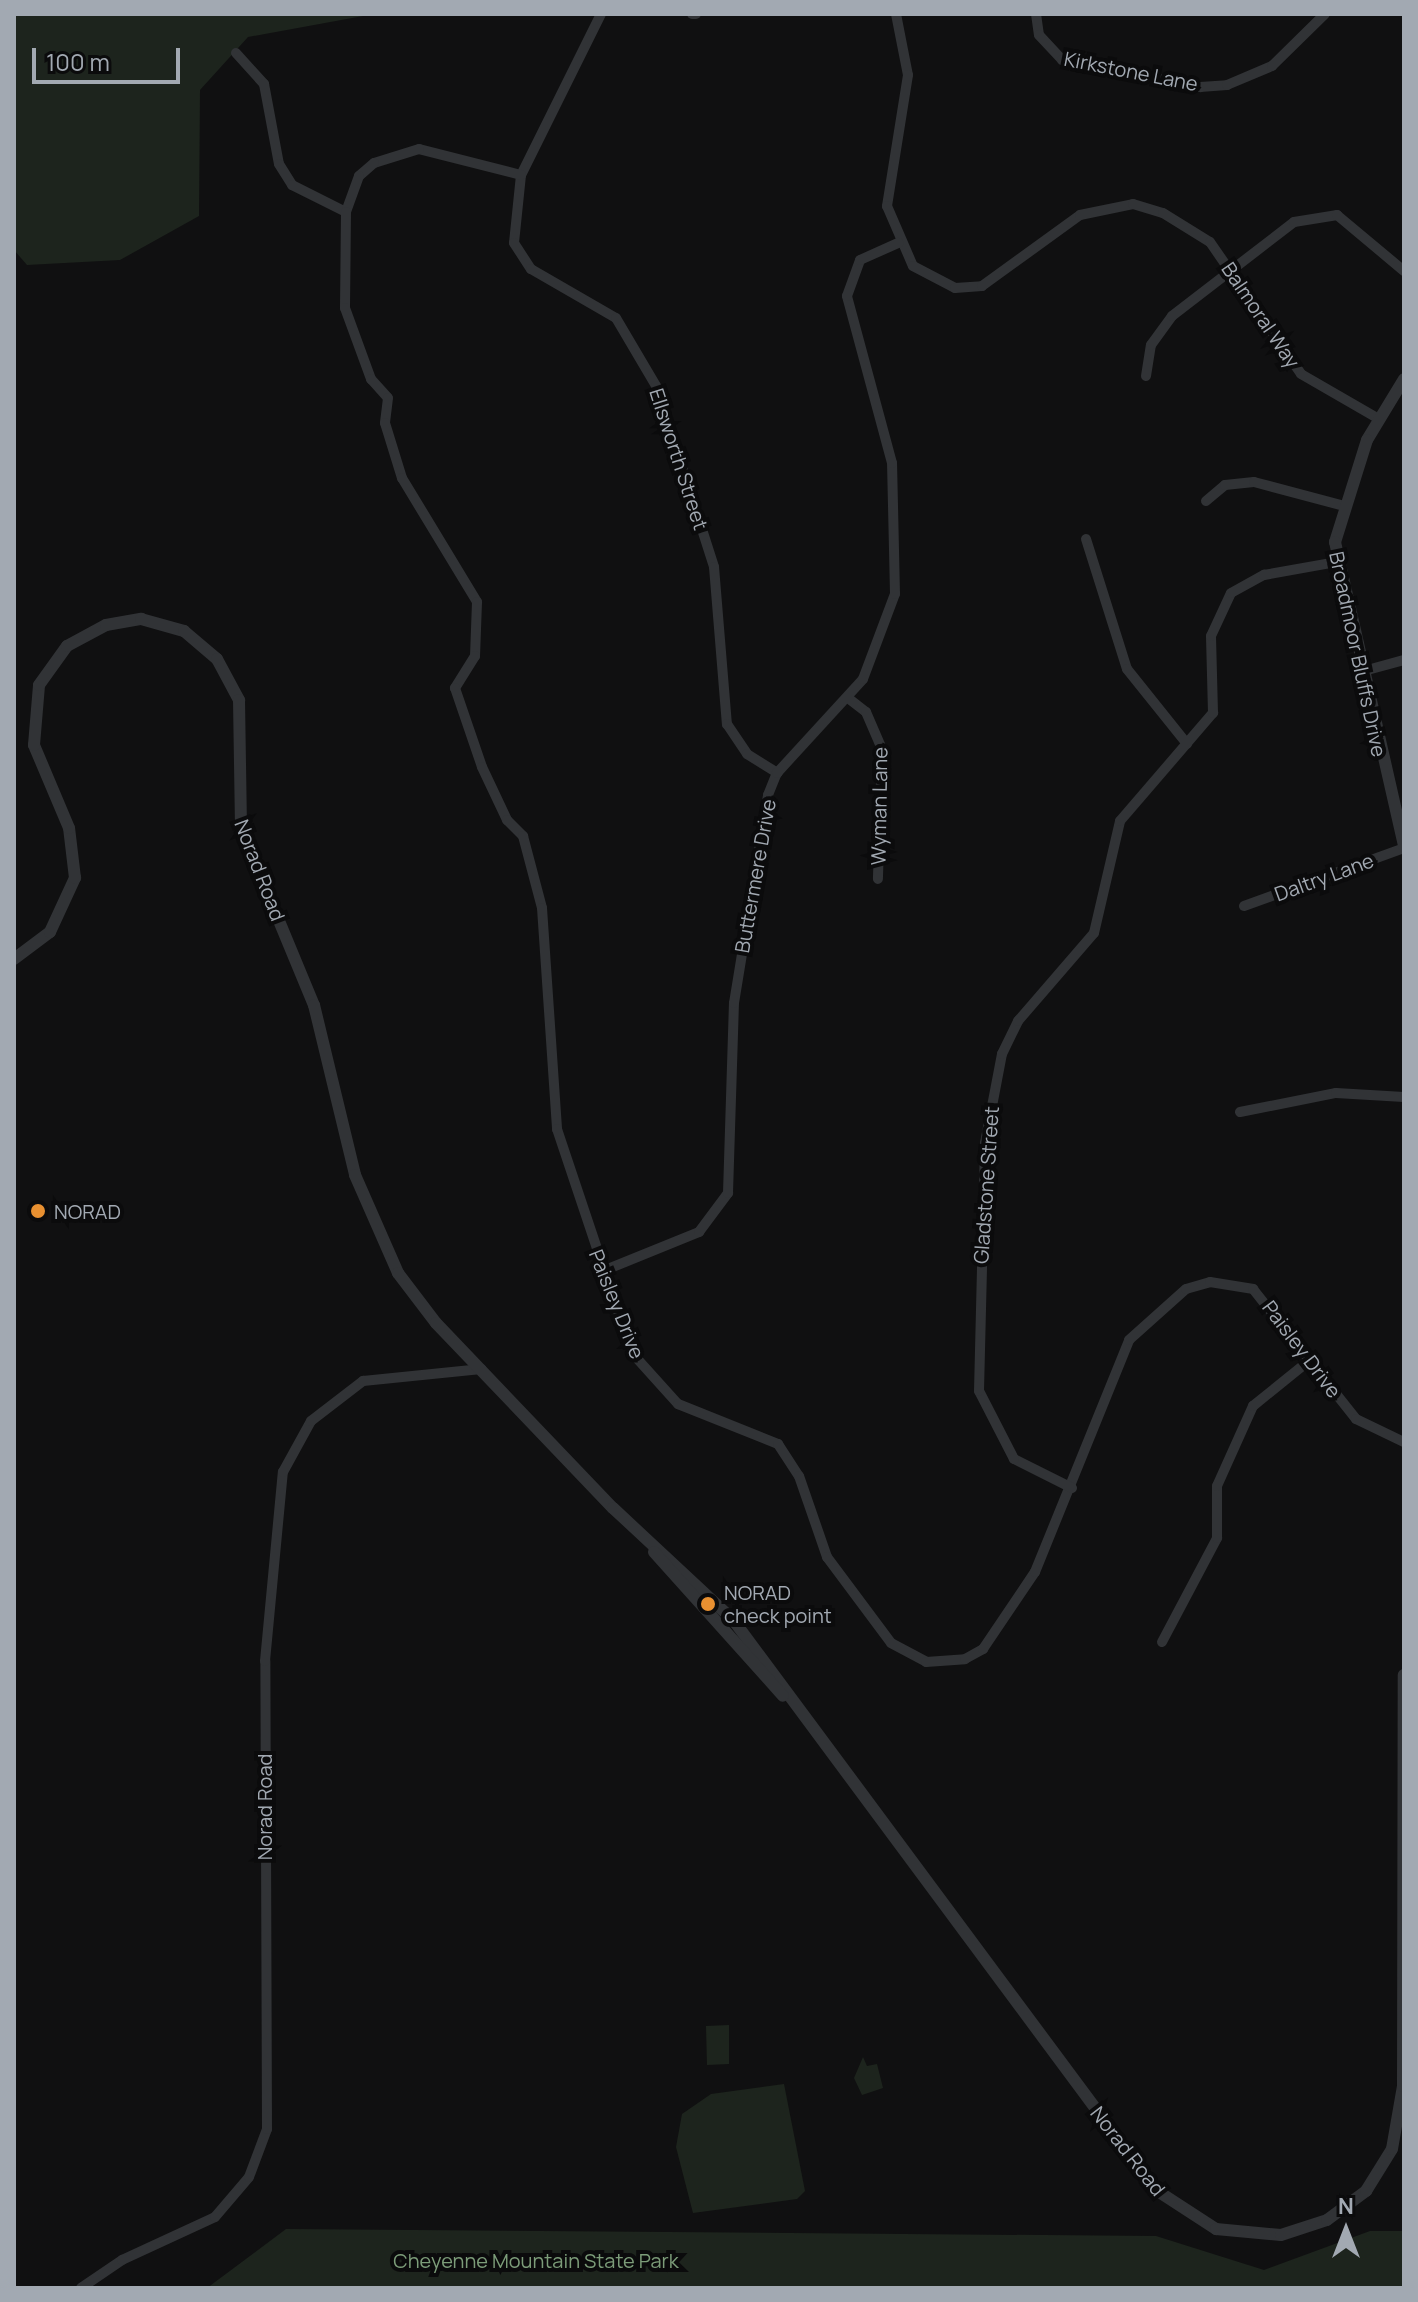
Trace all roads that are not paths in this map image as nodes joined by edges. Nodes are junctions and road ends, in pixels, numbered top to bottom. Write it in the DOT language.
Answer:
graph roads {
  1 [pos="601,14"];
  2 [pos="896,14"];
  3 [pos="1036,14"];
  4 [pos="1325,14"];
  5 [pos="236,53"];
  6 [pos="521,175"];
  7 [pos="346,212"];
  8 [pos="898,243"];
  9 [pos="1233,269"];
  10 [pos="1404,271"];
  11 [pos="1146,376"];
  12 [pos="1404,379"];
  13 [pos="1379,419"];
  14 [pos="1206,501"];
  15 [pos="1344,506"];
  16 [pos="1086,539"];
  17 [pos="1336,562"];
  18 [pos="1404,660"];
  19 [pos="1360,672"];
  20 [pos="848,698"];
  21 [pos="1187,744"];
  22 [pos="777,773"];
  23 [pos="1404,847"];
  24 [pos="878,879"];
  25 [pos="1244,906"];
  26 [pos="14,959"];
  27 [pos="1404,1097"];
  28 [pos="1240,1112"];
  29 [pos="603,1271"];
  30 [pos="1311,1359"];
  31 [pos="481,1369"];
  32 [pos="1404,1442"];
  33 [pos="1072,1488"];
  34 [pos="1162,1642"];
  35 [pos="1404,1675"];
  36 [pos="81,2288"];
  1 -- 6 [label="street, Ellsworth Street"];
  2 -- 8 [label="street"];
  3 -- 4 [label="street, Kirkstone Lane"];
  5 -- 7 [label="street"];
  6 -- 7 [label="street"];
  6 -- 22 [label="street, Ellsworth Street"];
  7 -- 29 [label="street, Paisley Drive"];
  8 -- 9 [label="street, Balmoral Way"];
  8 -- 20 [label="street, Buttermere Drive"];
  9 -- 10 [label="street"];
  9 -- 11 [label="street"];
  9 -- 13 [label="street, Balmoral Way"];
  12 -- 13 [label="street, Broadmoor Bluffs Drive"];
  13 -- 15 [label="street, Broadmoor Bluffs Drive"];
  14 -- 15 [label="street"];
  15 -- 17 [label="street, Broadmoor Bluffs Drive"];
  16 -- 21 [label="street"];
  17 -- 19 [label="street, Broadmoor Bluffs Drive"];
  17 -- 21 [label="street, Gladstone Street"];
  18 -- 19 [label="street"];
  19 -- 23 [label="street, Broadmoor Bluffs Drive"];
  20 -- 22 [label="street, Buttermere Drive"];
  20 -- 24 [label="street, Wyman Lane"];
  21 -- 33 [label="street, Gladstone Street"];
  22 -- 29 [label="street, Buttermere Drive"];
  23 -- 25 [label="street, Daltry Lane"];
  26 -- 31 [label="street, Norad Road"];
  27 -- 28 [label="street"];
  29 -- 33 [label="street, Paisley Drive"];
  30 -- 32 [label="street, Paisley Drive"];
  30 -- 33 [label="street, Paisley Drive"];
  30 -- 34 [label="street"];
  31 -- 35 [label="street, Norad Road"];
  31 -- 36 [label="street, Norad Road"];
}
